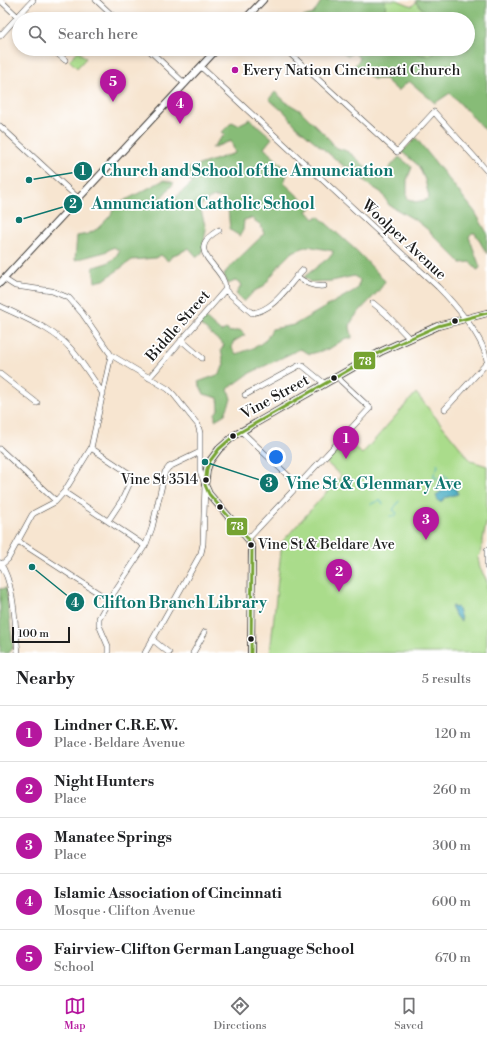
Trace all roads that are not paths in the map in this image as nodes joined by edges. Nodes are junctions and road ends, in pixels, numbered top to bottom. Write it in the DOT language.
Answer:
graph roads {
  1 [pos="0,0"];
  2 [pos="33,0"];
  3 [pos="96,0"];
  4 [pos="263,0"];
  5 [pos="13,12"];
  6 [pos="24,12"];
  7 [pos="109,12"];
  8 [pos="254,12"];
  9 [pos="12,25"];
  10 [pos="0,36"];
  11 [pos="60,56"];
  12 [pos="155,56"];
  13 [pos="211,56"];
  14 [pos="293,56"];
  15 [pos="65,60"];
  16 [pos="201,67"];
  17 [pos="185,84"];
  18 [pos="0,126"];
  19 [pos="487,171"];
  20 [pos="78,198"];
  21 [pos="219,230"];
  22 [pos="303,270"];
  23 [pos="296,276"];
  24 [pos="2,281"];
  25 [pos="324,286"];
  26 [pos="225,290"];
  27 [pos="373,303"];
  28 [pos="0,306"];
  29 [pos="487,313"];
  30 [pos="465,319"];
  31 [pos="410,339"];
  32 [pos="181,340"];
  33 [pos="111,355"];
  34 [pos="202,358"];
  35 [pos="487,362"];
  36 [pos="0,374"];
  37 [pos="338,377"];
  38 [pos="149,378"];
  39 [pos="325,384"];
  40 [pos="103,394"];
  41 [pos="244,395"];
  42 [pos="37,403"];
  43 [pos="446,409"];
  44 [pos="241,431"];
  45 [pos="92,448"];
  46 [pos="0,449"];
  47 [pos="200,452"];
  48 [pos="205,485"];
  49 [pos="298,485"];
  50 [pos="64,492"];
  51 [pos="56,501"];
  52 [pos="108,521"];
  53 [pos="248,539"];
  54 [pos="18,541"];
  55 [pos="145,546"];
  56 [pos="487,550"];
  57 [pos="0,564"];
  58 [pos="487,567"];
  59 [pos="109,600"];
  60 [pos="205,632"];
  61 [pos="152,640"];
  62 [pos="18,653"];
  63 [pos="108,653"];
  64 [pos="145,653"];
  65 [pos="169,653"];
  66 [pos="192,653"];
  67 [pos="251,653"];
  1 -- 5 [label="street"];
  2 -- 6 [label="street"];
  3 -- 7 [label="street"];
  4 -- 8 [label="main road"];
  9 -- 10 [label="street"];
  11 -- 15 [label="street"];
  12 -- 17 [label="street"];
  13 -- 16 [label="main road"];
  14 -- 19 [label="street"];
  16 -- 17 [label="main road"];
  16 -- 30 [label="street, Woolper Avenue"];
  17 -- 20 [label="main road"];
  18 -- 20 [label="street"];
  20 -- 24 [label="main road"];
  21 -- 26 [label="street"];
  22 -- 23 [label="street"];
  23 -- 25 [label="street"];
  23 -- 26 [label="street"];
  24 -- 33 [label="street"];
  26 -- 32 [label="street, Biddle Street"];
  27 -- 31 [label="street"];
  28 -- 40 [label="street"];
  29 -- 30 [label="main road, Vine Street"];
  30 -- 31 [label="main road, Vine Street"];
  30 -- 35 [label="street, Woolper Avenue"];
  31 -- 37 [label="main road, Vine Street"];
  32 -- 34 [label="street"];
  32 -- 38 [label="street, Biddle Street"];
  33 -- 38 [label="street"];
  33 -- 40 [label="street"];
  35 -- 43 [label="street"];
  36 -- 42 [label="street"];
  37 -- 39 [label="main road, Vine Street"];
  37 -- 49 [label="street"];
  38 -- 47 [label="street"];
  39 -- 41 [label="street"];
  39 -- 44 [label="main road, Vine Street"];
  40 -- 45 [label="street"];
  44 -- 48 [label="main road, Vine Street"];
  44 -- 49 [label="street"];
  45 -- 50 [label="street"];
  45 -- 52 [label="street"];
  46 -- 51 [label="street"];
  47 -- 48 [label="street"];
  47 -- 55 [label="street"];
  48 -- 53 [label="main road"];
  48 -- 61 [label="street"];
  49 -- 53 [label="street"];
  50 -- 51 [label="street"];
  50 -- 52 [label="street"];
  51 -- 54 [label="street"];
  52 -- 55 [label="street"];
  53 -- 67 [label="main road"];
  54 -- 57 [label="street"];
  54 -- 59 [label="street"];
  55 -- 59 [label="street"];
  56 -- 58 [label="street"];
  57 -- 62 [label="street"];
  59 -- 63 [label="street"];
  60 -- 66 [label="street"];
  61 -- 64 [label="street"];
  61 -- 65 [label="street"];
}
